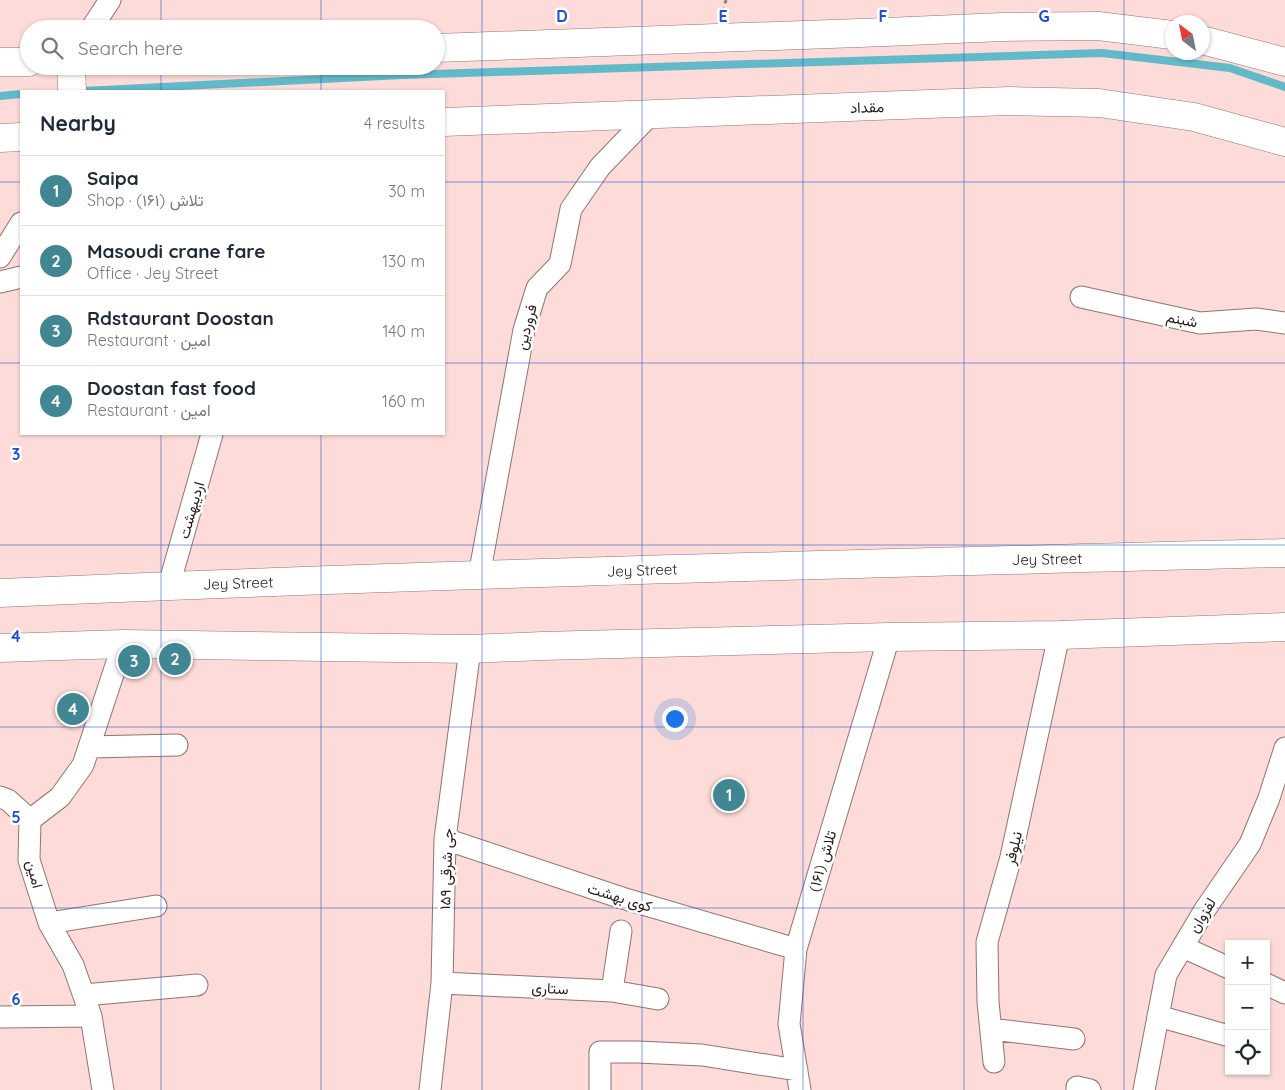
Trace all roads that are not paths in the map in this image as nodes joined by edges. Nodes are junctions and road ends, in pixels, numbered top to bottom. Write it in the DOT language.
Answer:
graph roads {
  1 [pos="110,0"];
  2 [pos="97,20"];
  3 [pos="1165,33"];
  4 [pos="1210,42"];
  5 [pos="445,48"];
  6 [pos="0,62"];
  7 [pos="20,62"];
  8 [pos="1285,62"];
  9 [pos="71,75"];
  10 [pos="72,90"];
  11 [pos="650,115"];
  12 [pos="445,122"];
  13 [pos="20,137"];
  14 [pos="0,138"];
  15 [pos="1285,142"];
  16 [pos="20,225"];
  17 [pos="0,257"];
  18 [pos="20,276"];
  19 [pos="0,282"];
  20 [pos="1082,297"];
  21 [pos="1285,323"];
  22 [pos="212,435"];
  23 [pos="1285,553"];
  24 [pos="479,576"];
  25 [pos="169,585"];
  26 [pos="0,592"];
  27 [pos="1285,627"];
  28 [pos="1060,635"];
  29 [pos="889,637"];
  30 [pos="123,644"];
  31 [pos="0,648"];
  32 [pos="470,649"];
  33 [pos="177,745"];
  34 [pos="89,747"];
  35 [pos="1285,748"];
  36 [pos="0,797"];
  37 [pos="30,820"];
  38 [pos="445,839"];
  39 [pos="156,906"];
  40 [pos="49,923"];
  41 [pos="621,931"];
  42 [pos="1183,947"];
  43 [pos="796,949"];
  44 [pos="1225,966"];
  45 [pos="442,983"];
  46 [pos="197,985"];
  47 [pos="1268,985"];
  48 [pos="612,990"];
  49 [pos="1285,993"];
  50 [pos="84,995"];
  51 [pos="658,1000"];
  52 [pos="91,1016"];
  53 [pos="1158,1016"];
  54 [pos="0,1017"];
  55 [pos="991,1028"];
  56 [pos="1225,1035"];
  57 [pos="1074,1039"];
  58 [pos="994,1062"];
  59 [pos="798,1080"];
  60 [pos="103,1090"];
  61 [pos="430,1090"];
  62 [pos="600,1090"];
  63 [pos="1077,1090"];
  64 [pos="1090,1090"];
  65 [pos="1144,1090"];
  1 -- 2 [label="street"];
  3 -- 5 [label="main road"];
  4 -- 8 [label="main road"];
  6 -- 7 [label="main road"];
  9 -- 10 [label="main road"];
  11 -- 12 [label="main road, مقداد"];
  11 -- 15 [label="main road, مقداد"];
  11 -- 24 [label="street, فروردین"];
  13 -- 14 [label="main road"];
  16 -- 17 [label="street"];
  18 -- 19 [label="street"];
  20 -- 21 [label="street, شبنم"];
  22 -- 25 [label="street, اردیبهشت"];
  23 -- 24 [label="main road, Jey Street"];
  24 -- 25 [label="main road, Jey Street"];
  25 -- 26 [label="main road, Jey Street"];
  27 -- 28 [label="main road"];
  28 -- 29 [label="main road"];
  28 -- 55 [label="street, نیلوفر"];
  29 -- 32 [label="main road"];
  29 -- 43 [label="street, تلاش (۱۶۱)"];
  30 -- 31 [label="main road"];
  30 -- 32 [label="main road"];
  30 -- 34 [label="street"];
  32 -- 38 [label="street, جی شرقی ۱۵۹"];
  33 -- 34 [label="street"];
  34 -- 37 [label="street"];
  35 -- 42 [label="street, لفزوان"];
  36 -- 37 [label="street"];
  37 -- 40 [label="street, امین"];
  38 -- 43 [label="street, کوی بهشت"];
  38 -- 45 [label="street, جی شرقی ۱۵۹"];
  39 -- 40 [label="street"];
  40 -- 50 [label="street, امین"];
  41 -- 48 [label="street"];
  42 -- 44 [label="street"];
  42 -- 53 [label="street, لفزوان"];
  43 -- 59 [label="street, تلاش (۱۶۱)"];
  45 -- 48 [label="street, ستاری"];
  45 -- 61 [label="street, جی شرقی ۱۵۹"];
  46 -- 50 [label="street"];
  47 -- 49 [label="street"];
  48 -- 51 [label="street, ستاری"];
  50 -- 52 [label="street, امین"];
  52 -- 54 [label="street"];
  52 -- 60 [label="street, امین"];
  53 -- 56 [label="street"];
  53 -- 65 [label="street, لفزوان"];
  55 -- 57 [label="street"];
  55 -- 58 [label="street, نیلوفر"];
  59 -- 62 [label="street"];
  63 -- 64 [label="street"];
}
